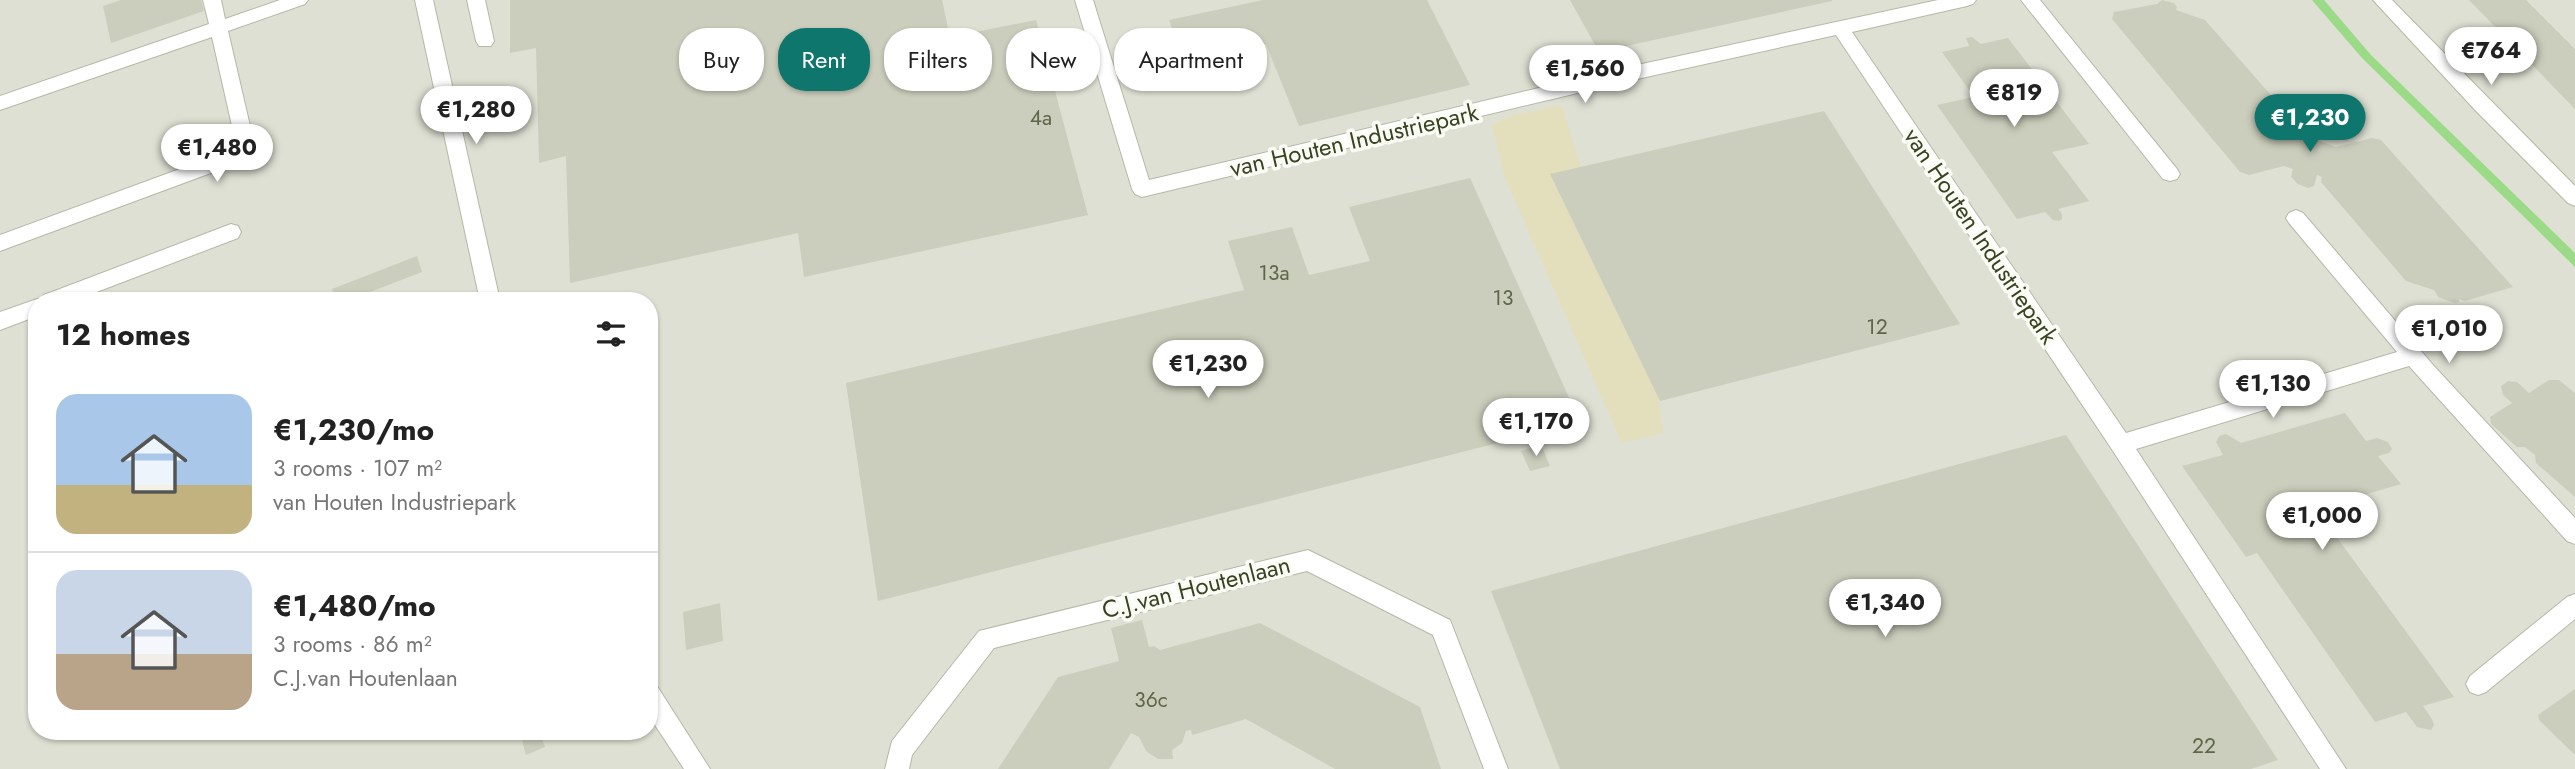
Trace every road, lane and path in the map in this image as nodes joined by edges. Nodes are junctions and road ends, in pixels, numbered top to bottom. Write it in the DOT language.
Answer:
graph roads {
  1 [pos="212,0"];
  2 [pos="299,0"];
  3 [pos="424,0"];
  4 [pos="476,0"];
  5 [pos="1084,0"];
  6 [pos="1966,0"];
  7 [pos="2030,0"];
  8 [pos="2382,0"];
  9 [pos="219,28"];
  10 [pos="1841,29"];
  11 [pos="485,41"];
  12 [pos="0,103"];
  13 [pos="2170,174"];
  14 [pos="2575,198"];
  15 [pos="2297,218"];
  16 [pos="231,232"];
  17 [pos="0,243"];
  18 [pos="74,292"];
  19 [pos="488,292"];
  20 [pos="28,310"];
  21 [pos="0,321"];
  22 [pos="2413,356"];
  23 [pos="2121,444"];
  24 [pos="2575,534"];
  25 [pos="2575,605"];
  26 [pos="2478,684"];
  27 [pos="658,708"];
  28 [pos="698,769"];
  29 [pos="897,769"];
  30 [pos="1496,769"];
  31 [pos="2334,769"];
  1 -- 9 [label="street"];
  2 -- 9 [label="street"];
  3 -- 19 [label="street"];
  4 -- 11 [label="street"];
  5 -- 10 [label="street, van Houten Industriepark"];
  6 -- 10 [label="street, van Houten Industriepark"];
  7 -- 13 [label="street"];
  8 -- 14 [label="street"];
  9 -- 12 [label="street"];
  9 -- 17 [label="street"];
  10 -- 23 [label="street, van Houten Industriepark"];
  15 -- 22 [label="street"];
  16 -- 18 [label="street"];
  20 -- 21 [label="street"];
  22 -- 23 [label="street"];
  22 -- 24 [label="street"];
  23 -- 31 [label="street, van Houten Industriepark"];
  25 -- 26 [label="street"];
  27 -- 28 [label="street"];
  29 -- 30 [label="street, C.J.van Houtenlaan"];
}
